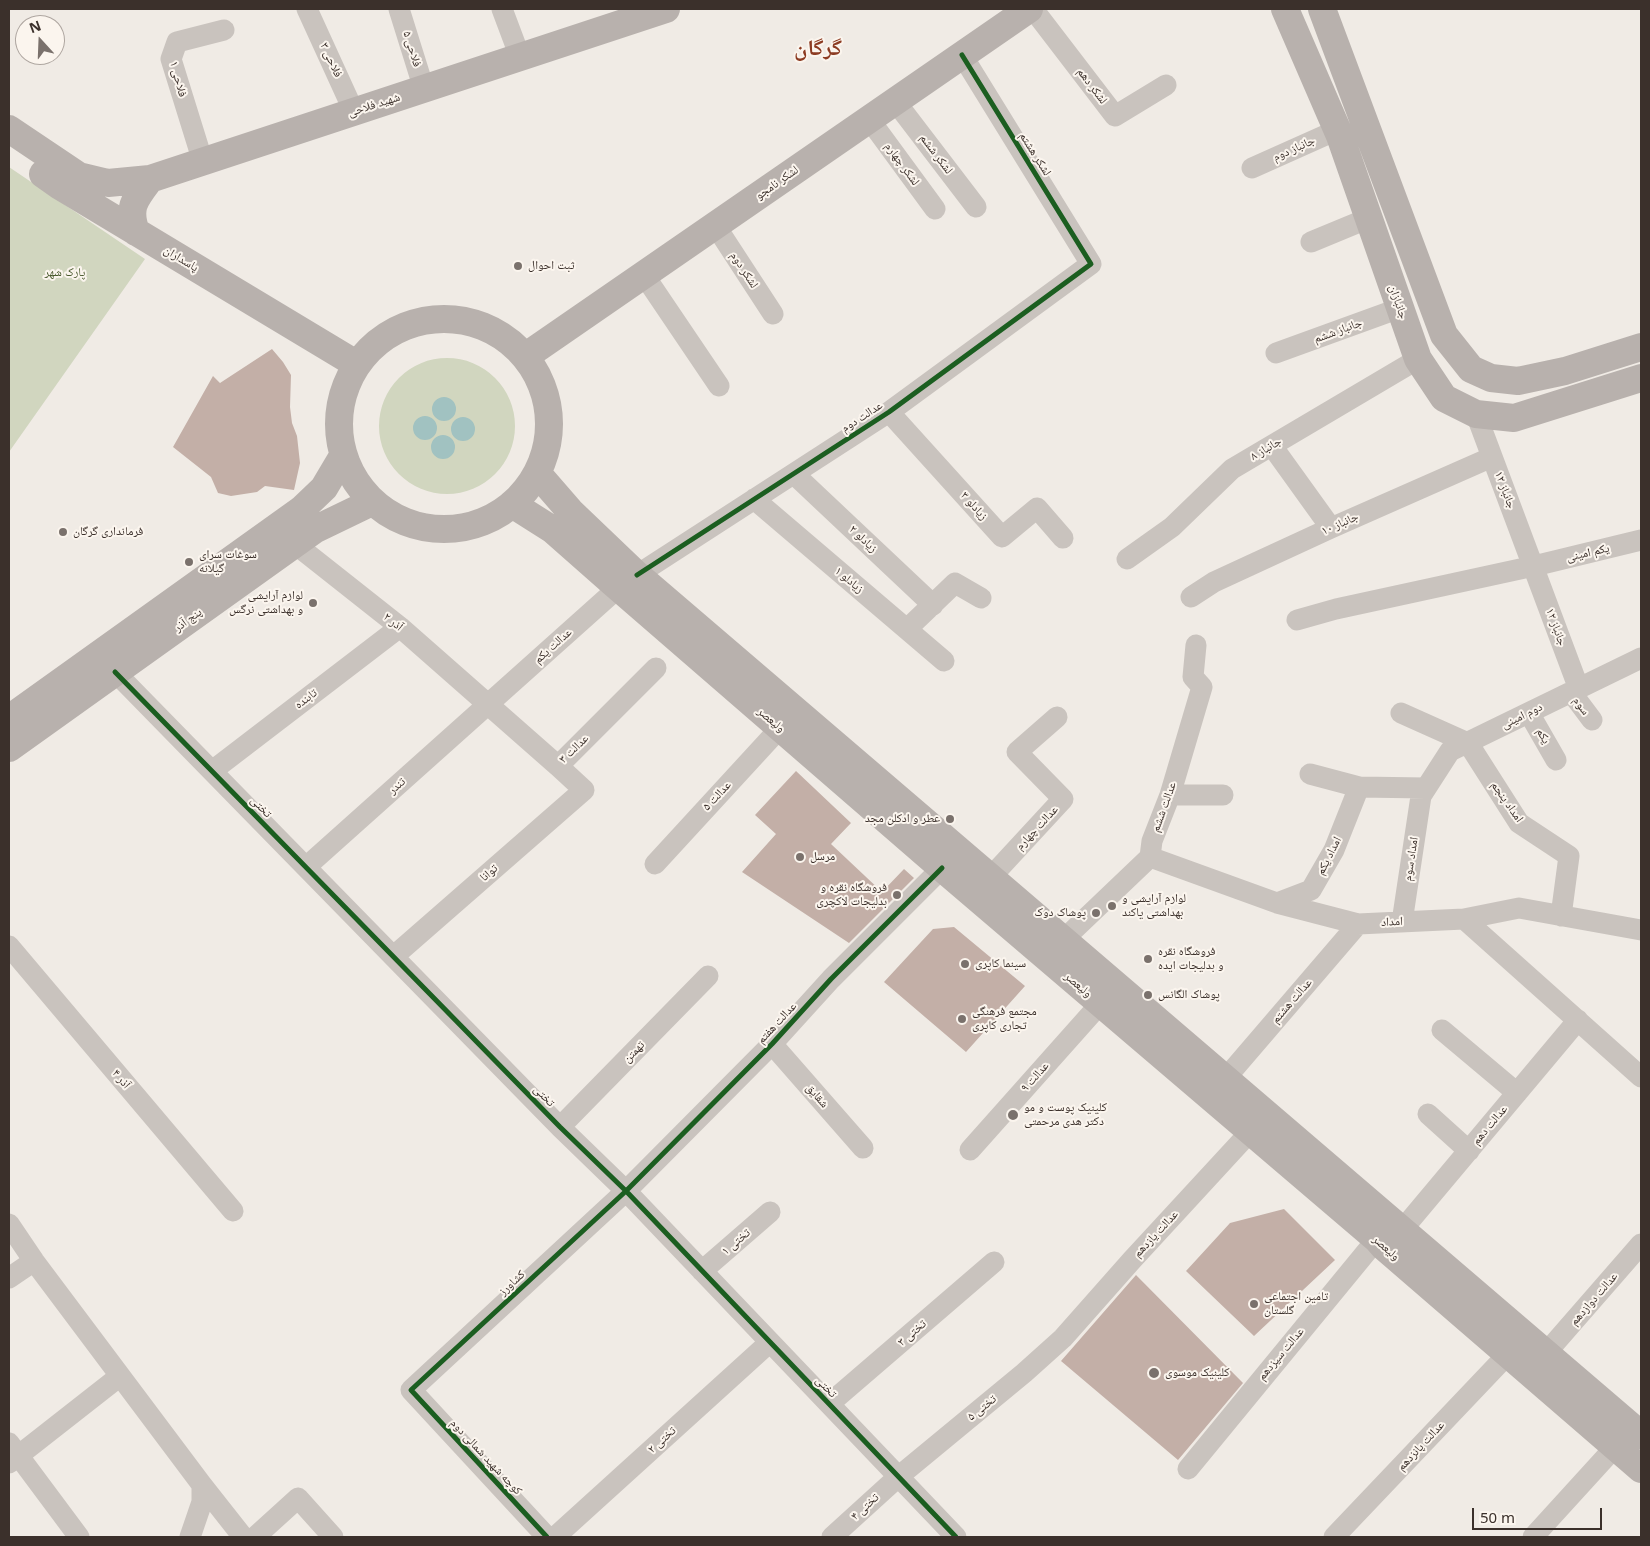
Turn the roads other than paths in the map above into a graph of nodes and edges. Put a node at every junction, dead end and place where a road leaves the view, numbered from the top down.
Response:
1 (307, 9) edge
2 (400, 9) edge
3 (502, 9) edge
4 (666, 9) edge
5 (1029, 9) edge
6 (1033, 9) edge
7 (1284, 9) edge
8 (1326, 20) edge
9 (224, 30) dead end
10 (1299, 43) junction
11 (962, 55) junction
12 (520, 57) junction
13 (1166, 85) dead end
14 (424, 89) junction
15 (896, 101) junction
16 (354, 112) junction
17 (869, 119) junction
18 (9, 129) edge
19 (1337, 130) junction
20 (9, 150) edge
21 (203, 162) junction
22 (1252, 168) dead end
23 (150, 179) junction
24 (976, 207) dead end
25 (935, 209) dead end
26 (1368, 218) junction
27 (716, 225) junction
28 (136, 232) junction
29 (1311, 242) dead end
30 (1091, 264) joint
31 (644, 275) junction
32 (1400, 308) junction
33 (773, 314) dead end
34 (1641, 347) edge
35 (533, 351) junction
36 (1276, 353) dead end
37 (1418, 359) junction
38 (351, 361) junction
39 (1641, 378) edge
40 (719, 386) dead end
41 (889, 412) junction
42 (1476, 414) junction
43 (1272, 446) junction
44 (343, 456) junction
45 (1492, 457) junction
46 (537, 473) junction
47 (794, 474) junction
48 (754, 499) junction
49 (372, 502) junction
50 (512, 504) junction
51 (1331, 528) junction
52 (1063, 538) dead end
53 (1641, 540) edge
54 (295, 544) junction
55 (1127, 559) dead end
56 (1534, 566) junction
57 (627, 581) junction
58 (1192, 597) dead end
59 (981, 598) dead end
60 (933, 605) junction
61 (1297, 620) dead end
62 (400, 627) junction
63 (907, 629) junction
64 (1196, 645) dead end
65 (1641, 658) edge
66 (944, 661) dead end
67 (656, 668) dead end
68 (115, 672) junction
69 (1575, 690) junction
70 (487, 705) junction
71 (1401, 713) dead end
72 (1529, 713) junction
73 (1057, 716) dead end
74 (9, 718) edge
75 (1592, 720) dead end
76 (780, 728) junction
77 (1468, 743) junction
78 (9, 748) edge
79 (1556, 760) dead end
80 (558, 766) junction
81 (212, 771) junction
82 (1310, 774) dead end
83 (1359, 787) junction
84 (1424, 792) junction
85 (1170, 795) junction
86 (1223, 795) dead end
87 (1150, 857) junction
88 (655, 864) dead end
89 (306, 867) junction
90 (942, 868) junction
91 (990, 878) junction
92 (1278, 902) junction
93 (1561, 916) junction
94 (1464, 919) junction
95 (1402, 922) junction
96 (1358, 924) junction
97 (1641, 930) edge
98 (1063, 940) junction
99 (9, 946) edge
100 (394, 956) junction
101 (708, 976) dead end
102 (1100, 1004) junction
103 (1578, 1020) junction
104 (1442, 1030) dead end
105 (772, 1044) junction
106 (1641, 1077) edge
107 (1225, 1079) junction
108 (1517, 1094) junction
109 (1428, 1114) dead end
110 (560, 1127) junction
111 (1250, 1132) junction
112 (863, 1148) dead end
113 (970, 1150) dead end
114 (1469, 1151) junction
115 (626, 1191) junction
116 (233, 1211) dead end
117 (770, 1212) dead end
118 (9, 1224) edge
119 (1402, 1230) junction
120 (1377, 1239) junction
121 (1641, 1244) edge
122 (34, 1260) junction
123 (994, 1262) dead end
124 (702, 1271) junction
125 (9, 1278) edge
126 (1063, 1338) joint
127 (770, 1342) junction
128 (1508, 1354) junction
129 (1546, 1354) junction
130 (120, 1376) junction
131 (411, 1390) joint
132 (829, 1404) junction
133 (1641, 1435) edge
134 (1615, 1446) junction
135 (12, 1454) edge
136 (1188, 1469) dead end
137 (1641, 1469) edge
138 (898, 1477) junction
139 (202, 1485) junction
140 (79, 1537) edge
141 (190, 1537) edge
142 (243, 1537) edge
143 (255, 1537) edge
144 (332, 1537) edge
145 (547, 1537) edge
146 (555, 1537) edge
147 (832, 1537) edge
148 (956, 1537) edge
149 (1334, 1537) edge
150 (1533, 1537) edge

1 - 16 street, ۳ فلاحی
2 - 14 street, ۵ فلاحی
3 - 12 street
4 - 12 main road, شهید فلاحی
5 - 11 main road, لشکر نامجو
6 - 13 street, لشکر دهم
7 - 10 main road, جانبازان
8 - 10 main road
8 - 34 main road
9 - 21 street, ۱ فلاحی
10 - 19 main road, جانبازان
11 - 15 main road, لشکر نامجو
11 - 30 street, لشکر هشتم
12 - 14 main road, شهید فلاحی
14 - 16 main road, شهید فلاحی
15 - 17 main road, لشکر نامجو
15 - 24 street, لشکر ششم
16 - 21 main road, شهید فلاحی
17 - 25 street, لشکر چهارم
17 - 27 main road, لشکر نامجو
18 - 23 main road, شهید فلاحی
19 - 22 street, جانباز دوم
19 - 26 main road, جانبازان
20 - 28 main road, پاسداران
21 - 23 main road, شهید فلاحی
23 - 28 main road
26 - 29 street
26 - 32 main road, جانبازان
27 - 31 main road, لشکر نامجو
27 - 33 street, لشکر دوم
28 - 38 main road, پاسداران
30 - 41 street, عدالت دوم
31 - 35 main road, لشکر نامجو
31 - 40 street
32 - 36 street, جانباز ششم
32 - 37 main road, جانبازان
35 - 38 main road
35 - 46 main road
37 - 42 main road, جانبازان
37 - 43 street, جانباز ۸
38 - 44 main road
39 - 42 main road, جانبازان
41 - 47 street, عدالت دوم
41 - 52 street, زیادلو ۳
42 - 45 street, ۱۲ جانباز
43 - 51 street
43 - 55 street, جانباز ۸
44 - 49 main road
44 - 74 main road, پنج آذر
45 - 51 street, ۱۰ جانباز
45 - 56 street, ۱۲ جانباز
46 - 50 main road
46 - 57 main road, ولیعصر
47 - 48 street, عدالت دوم
47 - 60 street, زیادلو ۲
48 - 57 street, عدالت دوم
48 - 63 street, زیادلو ۱
49 - 50 main road
49 - 54 main road, پنج آذر
50 - 57 main road, ولیعصر
51 - 58 street, ۱۰ جانباز
53 - 56 street, یکم امینی
54 - 62 street, ۲ آذر
54 - 68 main road, پنج آذر
56 - 61 street, یکم امینی
56 - 69 street, جانباز ۱۲
57 - 70 street, عدالت یکم
57 - 76 main road, ولیعصر
57 - 91 main road, ولیعصر
59 - 60 street
60 - 63 street
62 - 70 street, ۲ آذر
62 - 81 street, تابنده
63 - 66 street, زیادلو ۱
64 - 85 street, عدالت ششم
65 - 69 street, دوم امینی
67 - 80 street, عدالت ۳
68 - 78 main road, پنج آذر
68 - 81 street, تختی
69 - 72 street, دوم امینی
69 - 75 street, سوم
70 - 80 street, عدالت ۳
70 - 89 street, تندر
71 - 77 street
72 - 77 street, دوم امینی
72 - 79 street, یکم
73 - 91 street, عدالت چهارم
76 - 88 street, عدالت ۵
76 - 90 main road, ولیعصر
77 - 84 street, دوم امینی
77 - 93 street, امداد پنجم
80 - 100 street, توانا
81 - 89 street, تختی
82 - 83 street
83 - 84 street
83 - 92 street, امداد یکم
84 - 95 street, امداد سوم
85 - 86 street
85 - 87 street, عدالت ششم
87 - 92 street, امداد
87 - 98 street
89 - 100 street, تختی
90 - 102 main road, ولیعصر
90 - 105 street, عدالت هفتم
91 - 98 main road, ولیعصر
92 - 96 street, امداد
93 - 94 street, امداد
93 - 97 street, امداد
94 - 95 street, امداد
94 - 103 street
95 - 96 street, امداد
96 - 107 street, عدالت هشتم
98 - 107 main road, ولیعصر
99 - 116 street, آذر ۴
100 - 110 street, تختی
101 - 110 street, تهمتن
102 - 111 main road, ولیعصر
102 - 113 street, عدالت ۹
103 - 106 street
103 - 108 street, عدالت دهم
104 - 108 street
105 - 112 street, شقایق
105 - 115 street, عدالت هفتم
107 - 119 main road, ولیعصر
108 - 114 street, عدالت دهم
109 - 114 street
110 - 115 street, تختی
111 - 120 main road, ولیعصر
111 - 126 street, عدالت یازدهم
114 - 119 street, عدالت دهم
115 - 124 street, تختی
115 - 131 street, کشاورز
117 - 124 street, ۱ تختی
118 - 122 street
119 - 129 main road, ولیعصر
120 - 128 main road, ولیعصر
120 - 136 street, عدالت سیزدهم
121 - 129 street, عدالت دوازدهم
122 - 125 street
122 - 130 street
123 - 132 street, تختی ۳
124 - 127 street, تختی
126 - 138 street, ۵ تختی
127 - 132 street, تختی
127 - 146 street, تختی ۲
128 - 134 main road, ولیعصر
128 - 149 street, عدالت پانزدهم
129 - 133 main road, ولیعصر
130 - 135 street
130 - 139 street
131 - 145 street, کوچه شهید شمالی دوم
132 - 138 street, تختی
134 - 137 main road, ولیعصر
134 - 150 street
135 - 140 street
138 - 147 street, تختی ۴
138 - 148 street, تختی
139 - 141 street
139 - 142 street
143 - 144 street

